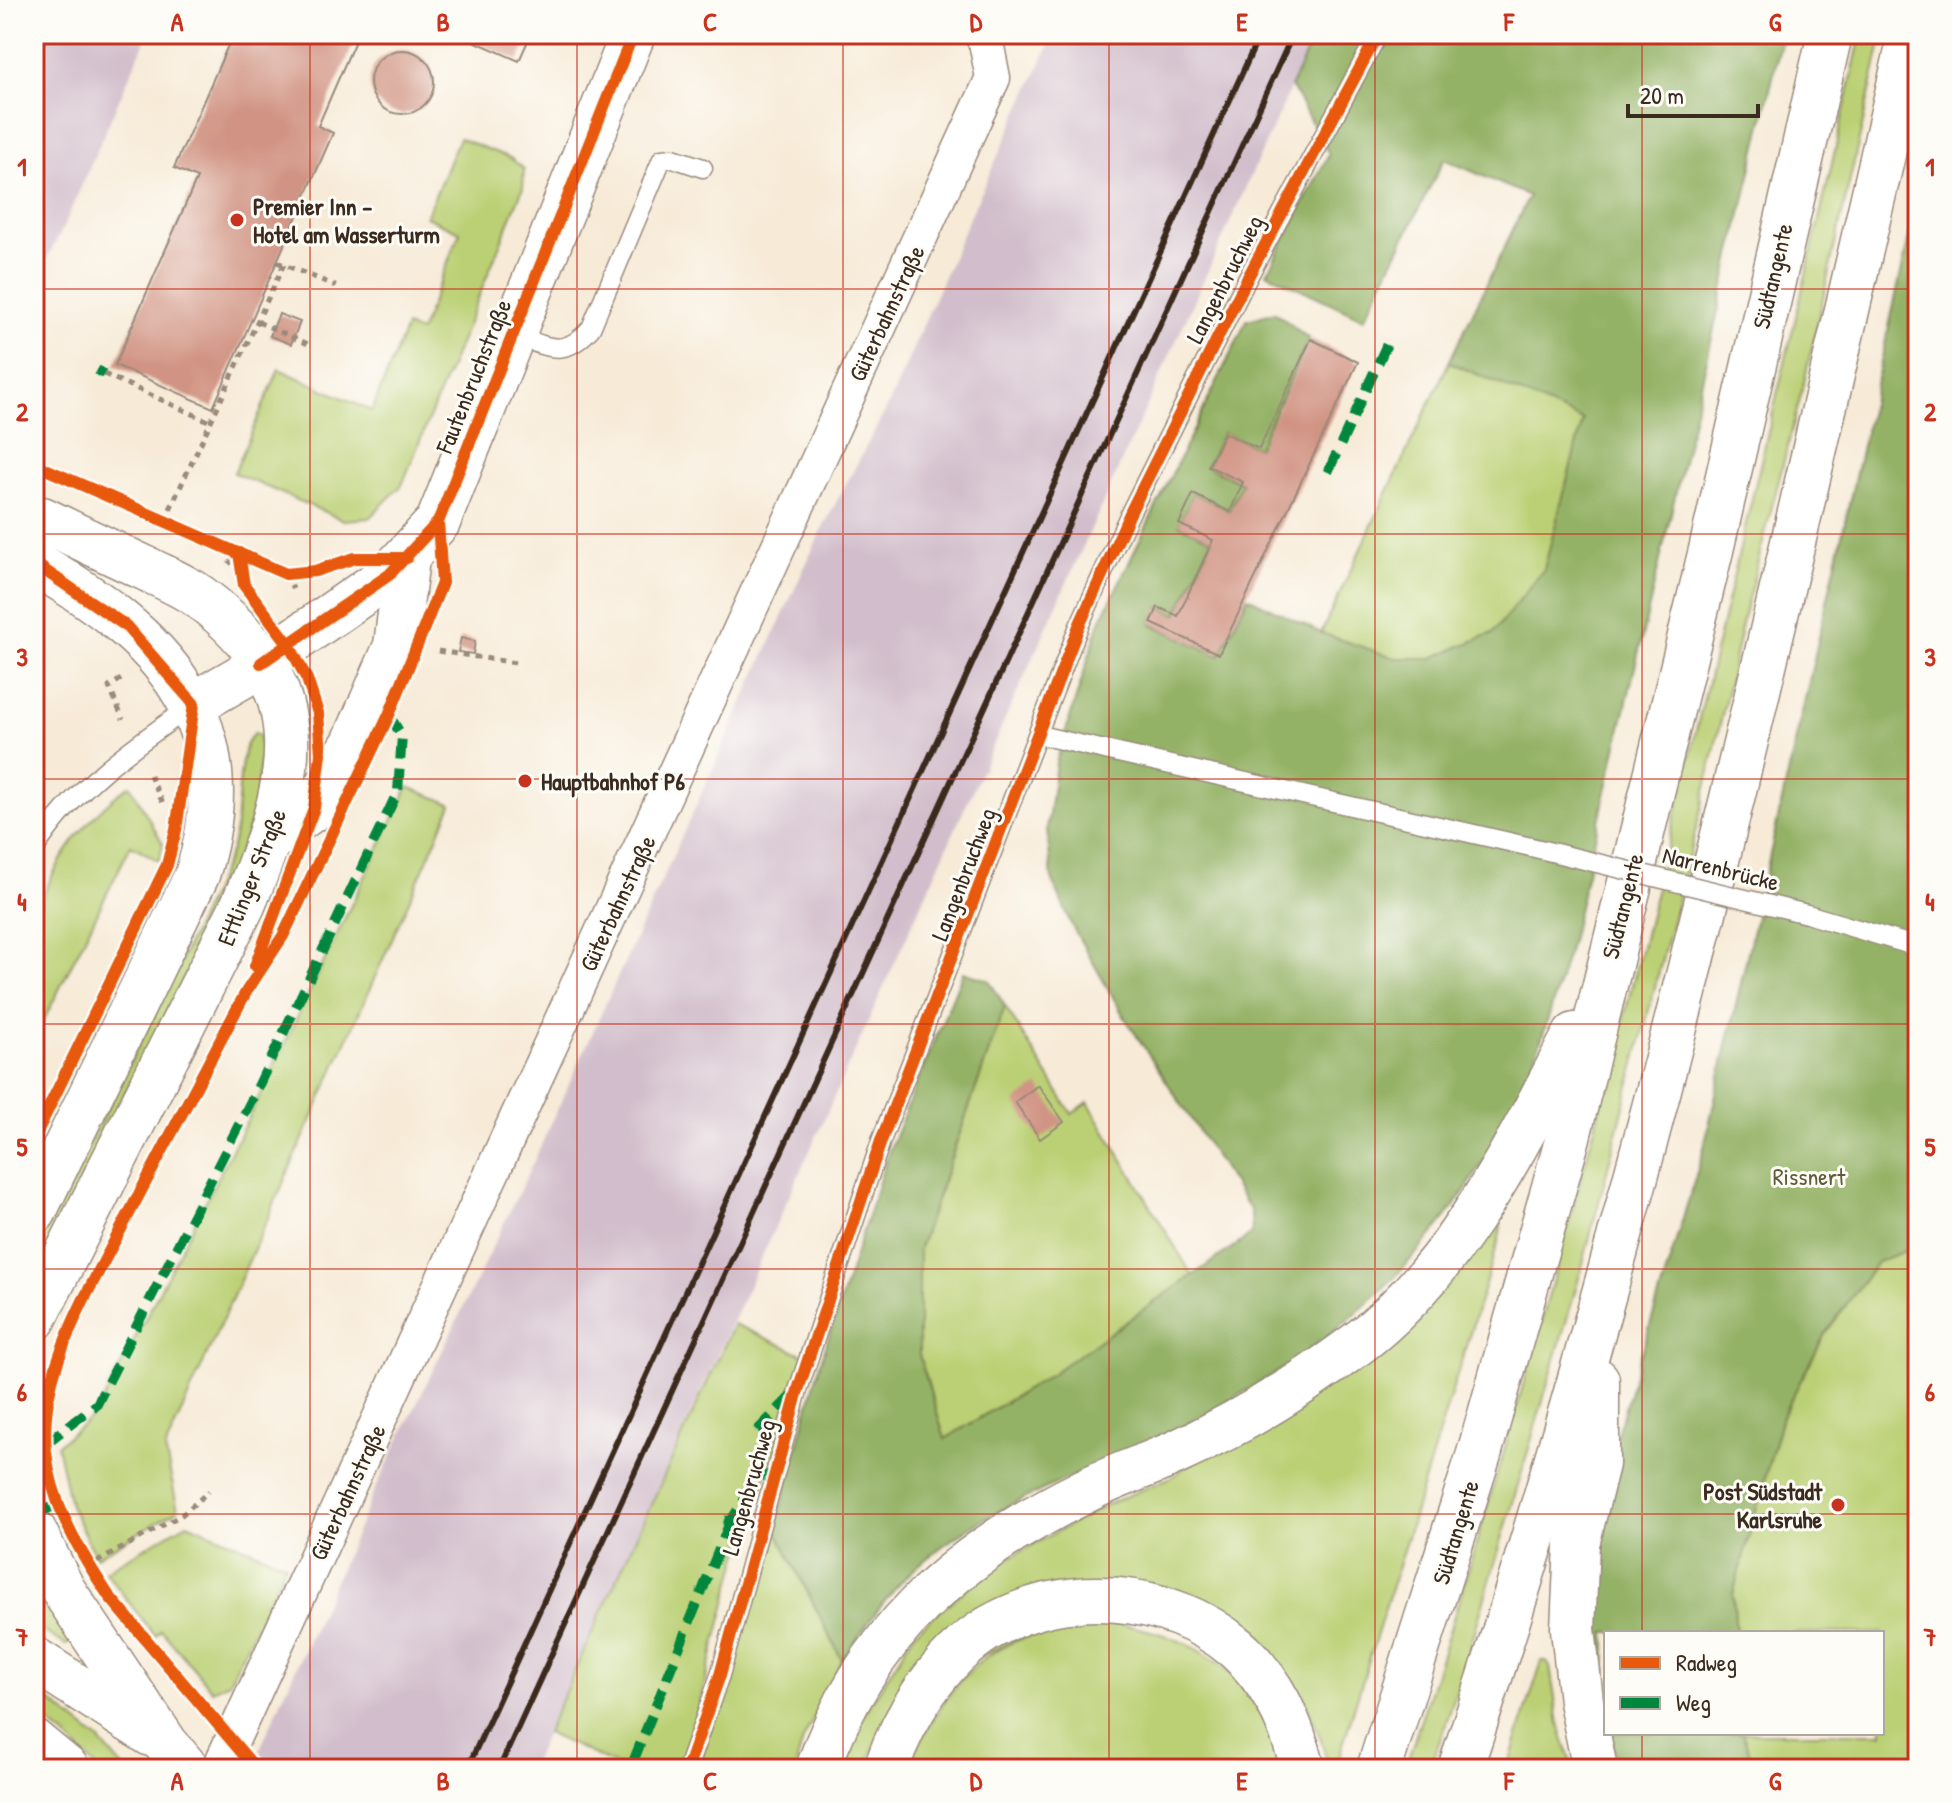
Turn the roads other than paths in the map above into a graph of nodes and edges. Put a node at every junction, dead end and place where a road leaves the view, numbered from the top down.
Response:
1 (633, 34) edge
2 (981, 34) edge
3 (1378, 34) edge
4 (1830, 34) edge
5 (1911, 34) edge
6 (703, 168) dead end
7 (513, 335) junction
8 (42, 519) dead end
9 (407, 558) junction
10 (34, 563) edge
11 (261, 663) junction
12 (194, 704) junction
13 (1039, 735) junction
14 (271, 839) junction
15 (34, 850) edge
16 (1918, 947) edge
17 (1602, 984) junction
18 (34, 1212) edge
19 (34, 1319) edge
20 (1599, 1321) junction
21 (34, 1531) edge
22 (34, 1659) edge
23 (34, 1742) edge
24 (189, 1762) edge
25 (67, 1769) edge
26 (687, 1769) edge
27 (818, 1769) edge
28 (886, 1769) edge
29 (1303, 1769) edge
30 (1379, 1769) edge
31 (1460, 1769) edge
32 (1595, 1769) edge

1 - 7 main road, Fautenbruchstraße
2 - 24 street, Güterbahnstraße
3 - 13 lane, Langenbruchweg
4 - 17 main road, Südtangente
5 - 20 main road
6 - 7 lane
7 - 9 main road, Fautenbruchstraße
8 - 11 main road, Ettlinger Straße
9 - 11 main road, Fautenbruchstraße
9 - 14 main road
10 - 12 main road
11 - 12 main road, Fautenbruchstraße
11 - 14 main road, Ettlinger Straße
12 - 15 lane
12 - 18 main road
13 - 16 lane, Narrenbrücke, bridge
13 - 26 lane, Langenbruchweg
14 - 19 main road, Ettlinger Straße
17 - 27 main road
17 - 30 main road, Südtangente
20 - 31 main road
20 - 32 main road
21 - 24 main road
22 - 24 main road
23 - 25 main road
28 - 29 main road

